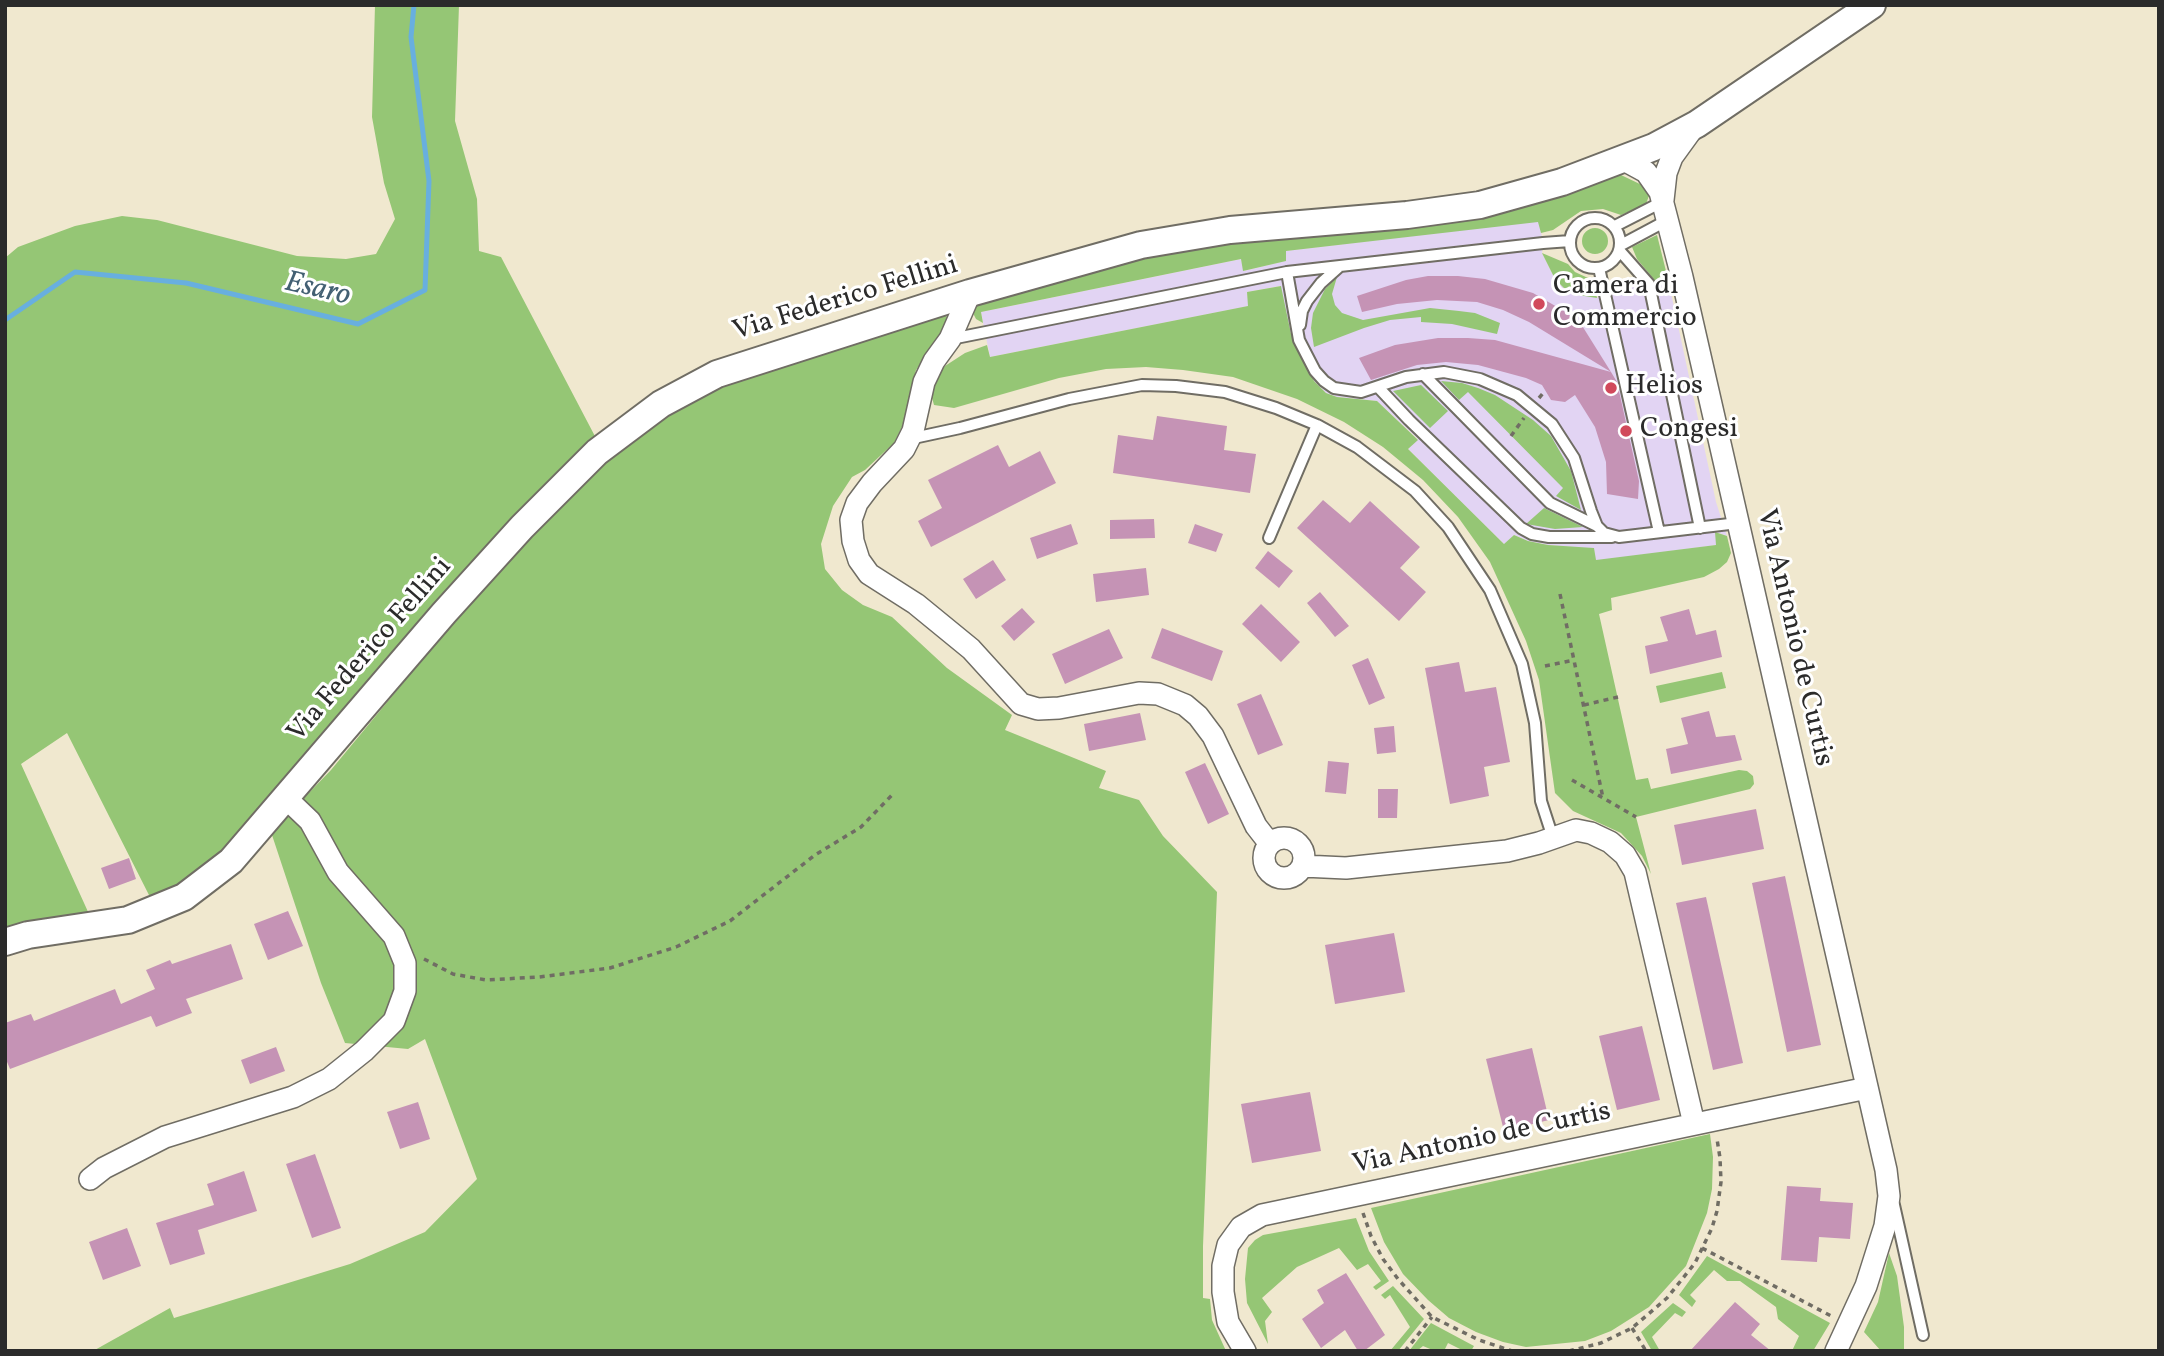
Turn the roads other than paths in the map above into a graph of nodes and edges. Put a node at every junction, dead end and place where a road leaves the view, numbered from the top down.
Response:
1 (1872, 5) edge
2 (1697, 124) junction
3 (1624, 160) junction
4 (1664, 212) junction
5 (1615, 226) junction
6 (1570, 242) junction
7 (1620, 248) junction
8 (1340, 266) junction
9 (1599, 268) junction
10 (1287, 272) junction
11 (970, 293) junction
12 (1298, 334) junction
13 (950, 340) junction
14 (1423, 374) junction
15 (1378, 387) junction
16 (1317, 425) junction
17 (909, 439) junction
18 (1738, 523) junction
19 (1597, 526) junction
20 (1700, 527) junction
21 (1659, 532) junction
22 (1619, 537) junction
23 (1269, 538) dead end
24 (287, 799) junction
25 (1553, 838) junction
26 (1270, 844) junction
27 (1303, 866) junction
28 (5, 942) edge
29 (1867, 1088) junction
30 (1693, 1124) junction
31 (1886, 1170) junction
32 (90, 1179) dead end
33 (1923, 1335) dead end
34 (1245, 1351) edge
35 (1836, 1351) edge

1 - 2 street, Via Federico Fellini
2 - 3 street, Via Federico Fellini
2 - 4 street
3 - 4 street
3 - 11 street, Via Federico Fellini
4 - 5 lane
4 - 7 lane
4 - 18 street, Via Antonio de Curtis
5 - 6 lane
5 - 7 lane
6 - 8 lane
6 - 9 lane
7 - 9 lane
7 - 20 lane
8 - 10 lane
8 - 12 lane
9 - 21 lane
10 - 12 lane
10 - 13 lane
11 - 13 street
11 - 24 street, Via Federico Fellini
12 - 15 lane
13 - 17 street
14 - 15 lane
14 - 19 lane
14 - 19 lane
15 - 22 lane
16 - 17 lane
16 - 23 lane
16 - 25 lane
17 - 26 street
18 - 20 lane
18 - 29 street, Via Antonio de Curtis
19 - 22 lane
20 - 21 lane
21 - 22 lane
24 - 28 street, Via Federico Fellini
24 - 32 street
25 - 27 street
25 - 30 street
26 - 27 street
26 - 27 street
29 - 30 street, Via Antonio de Curtis
29 - 31 street, Via Antonio de Curtis
30 - 34 street, Via Antonio de Curtis
31 - 33 lane
31 - 35 street, Via Antonio de Curtis

